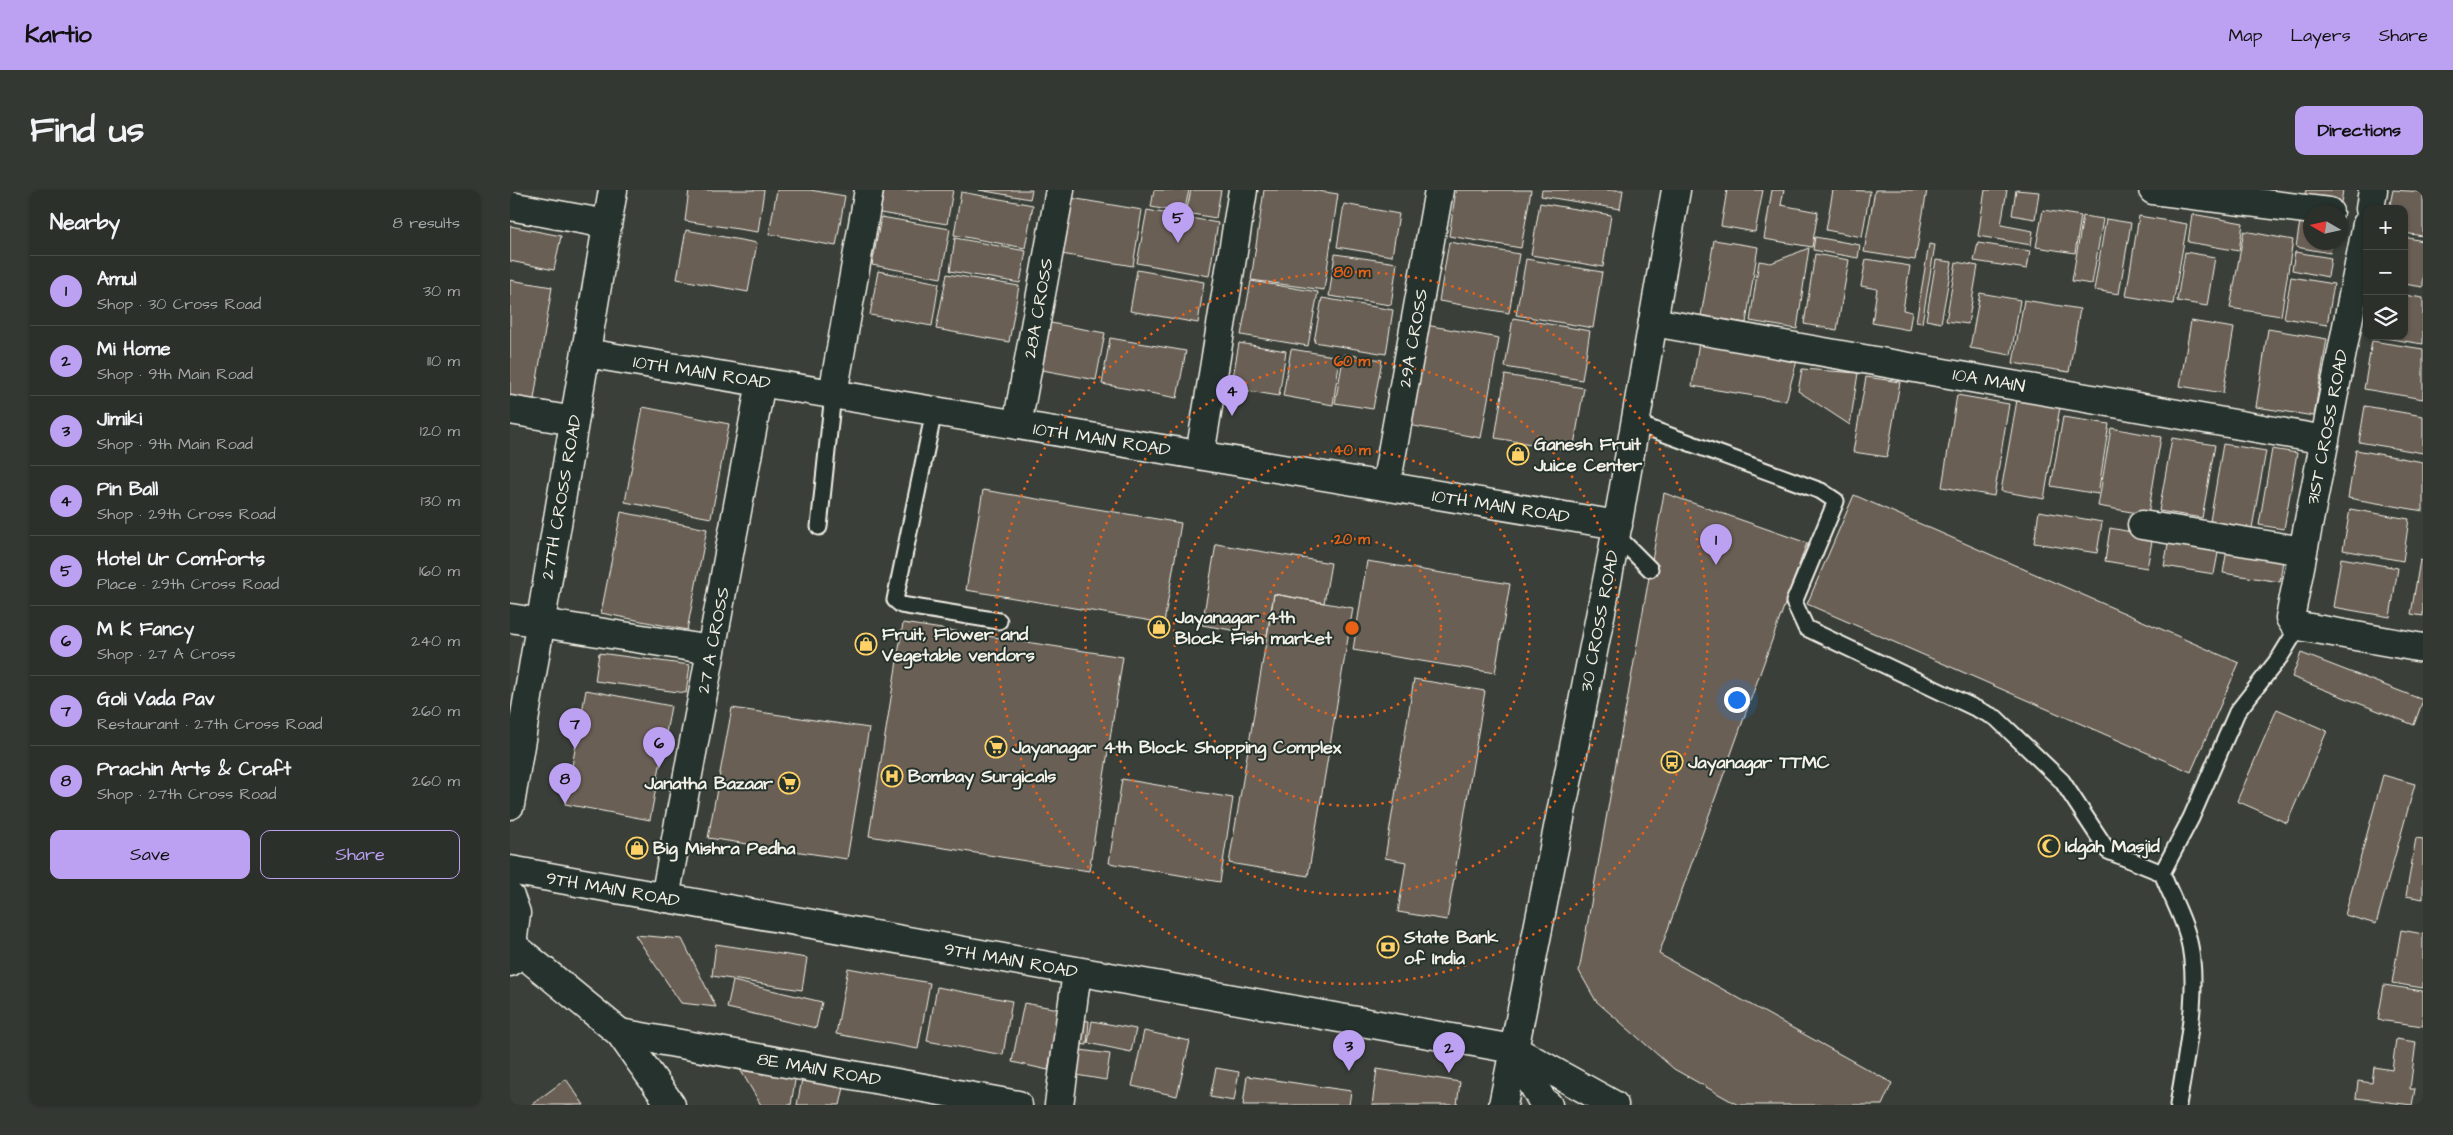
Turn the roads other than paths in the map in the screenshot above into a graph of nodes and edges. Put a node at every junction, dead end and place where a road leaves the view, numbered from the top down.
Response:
1 (613, 190) edge
2 (869, 190) edge
3 (1060, 190) edge
4 (1243, 190) edge
5 (1439, 190) edge
6 (1676, 190) edge
7 (2153, 190) edge
8 (2373, 190) edge
9 (2371, 205) edge
10 (510, 206) edge
11 (2303, 209) edge
12 (2348, 215) edge
13 (2363, 217) edge
14 (607, 224) junction
15 (2363, 245) edge
16 (1653, 322) junction
17 (586, 353) junction
18 (761, 382) junction
19 (833, 394) junction
20 (510, 410) edge
21 (934, 411) junction
22 (574, 421) junction
23 (1635, 423) junction
24 (1017, 425) junction
25 (2325, 440) junction
26 (1200, 456) junction
27 (1386, 486) junction
28 (2142, 526) dead end
29 (819, 527) dead end
30 (1617, 530) junction
31 (2303, 551) junction
32 (1650, 569) dead end
33 (510, 618) edge
34 (999, 621) dead end
35 (540, 622) junction
36 (2299, 626) junction
37 (2423, 648) edge
38 (711, 650) junction
39 (510, 805) edge
40 (510, 870) edge
41 (2162, 873) junction
42 (510, 897) edge
43 (665, 898) junction
44 (511, 950) edge
45 (1077, 972) junction
46 (620, 1033) junction
47 (1513, 1049) junction
48 (671, 1105) edge
49 (1018, 1105) edge
50 (1058, 1105) edge
51 (1503, 1105) edge
52 (1548, 1105) edge
53 (1614, 1105) edge
54 (2178, 1105) edge

1 - 14 street, 27TH CROSS ROAD
2 - 19 street
3 - 24 street, 28A CROSS
4 - 26 street
5 - 27 street, 29A CROSS
6 - 16 street, 30 CROSS ROAD
7 - 11 street
8 - 9 street
10 - 14 street
12 - 13 street
14 - 17 street, 27TH CROSS ROAD
15 - 25 street, 31ST CROSS ROAD
16 - 23 street, 30 CROSS ROAD
16 - 25 street, 10A MAIN
17 - 18 street, 10TH MAIN ROAD
17 - 22 street, 27TH CROSS ROAD
18 - 19 street, 10TH MAIN ROAD
18 - 38 street, 27 A CROSS
19 - 21 street, 10TH MAIN ROAD
19 - 29 lane
20 - 22 street
21 - 24 street, 10TH MAIN ROAD
21 - 34 lane
22 - 35 street, 27TH CROSS ROAD
23 - 30 street, 30 CROSS ROAD
23 - 41 lane
24 - 26 street, 10TH MAIN ROAD
25 - 31 street, 31ST CROSS ROAD
26 - 27 street, 10TH MAIN ROAD
27 - 30 street, 10TH MAIN ROAD
28 - 31 street
30 - 32 lane
30 - 47 street, 30 CROSS ROAD
31 - 36 street, 31ST CROSS ROAD
33 - 35 street
35 - 38 street
35 - 39 street, 27TH CROSS ROAD
36 - 37 street
36 - 41 lane
38 - 43 street, 27 A CROSS
40 - 43 street, 9TH MAIN ROAD
41 - 54 lane
42 - 44 street
43 - 45 street, 9TH MAIN ROAD
44 - 46 street
45 - 47 street, 9TH MAIN ROAD
45 - 50 street
46 - 48 street
46 - 49 street, 8E MAIN ROAD
47 - 51 street, 30 CROSS ROAD
47 - 52 street
47 - 53 street, 9TH MAIN ROAD

